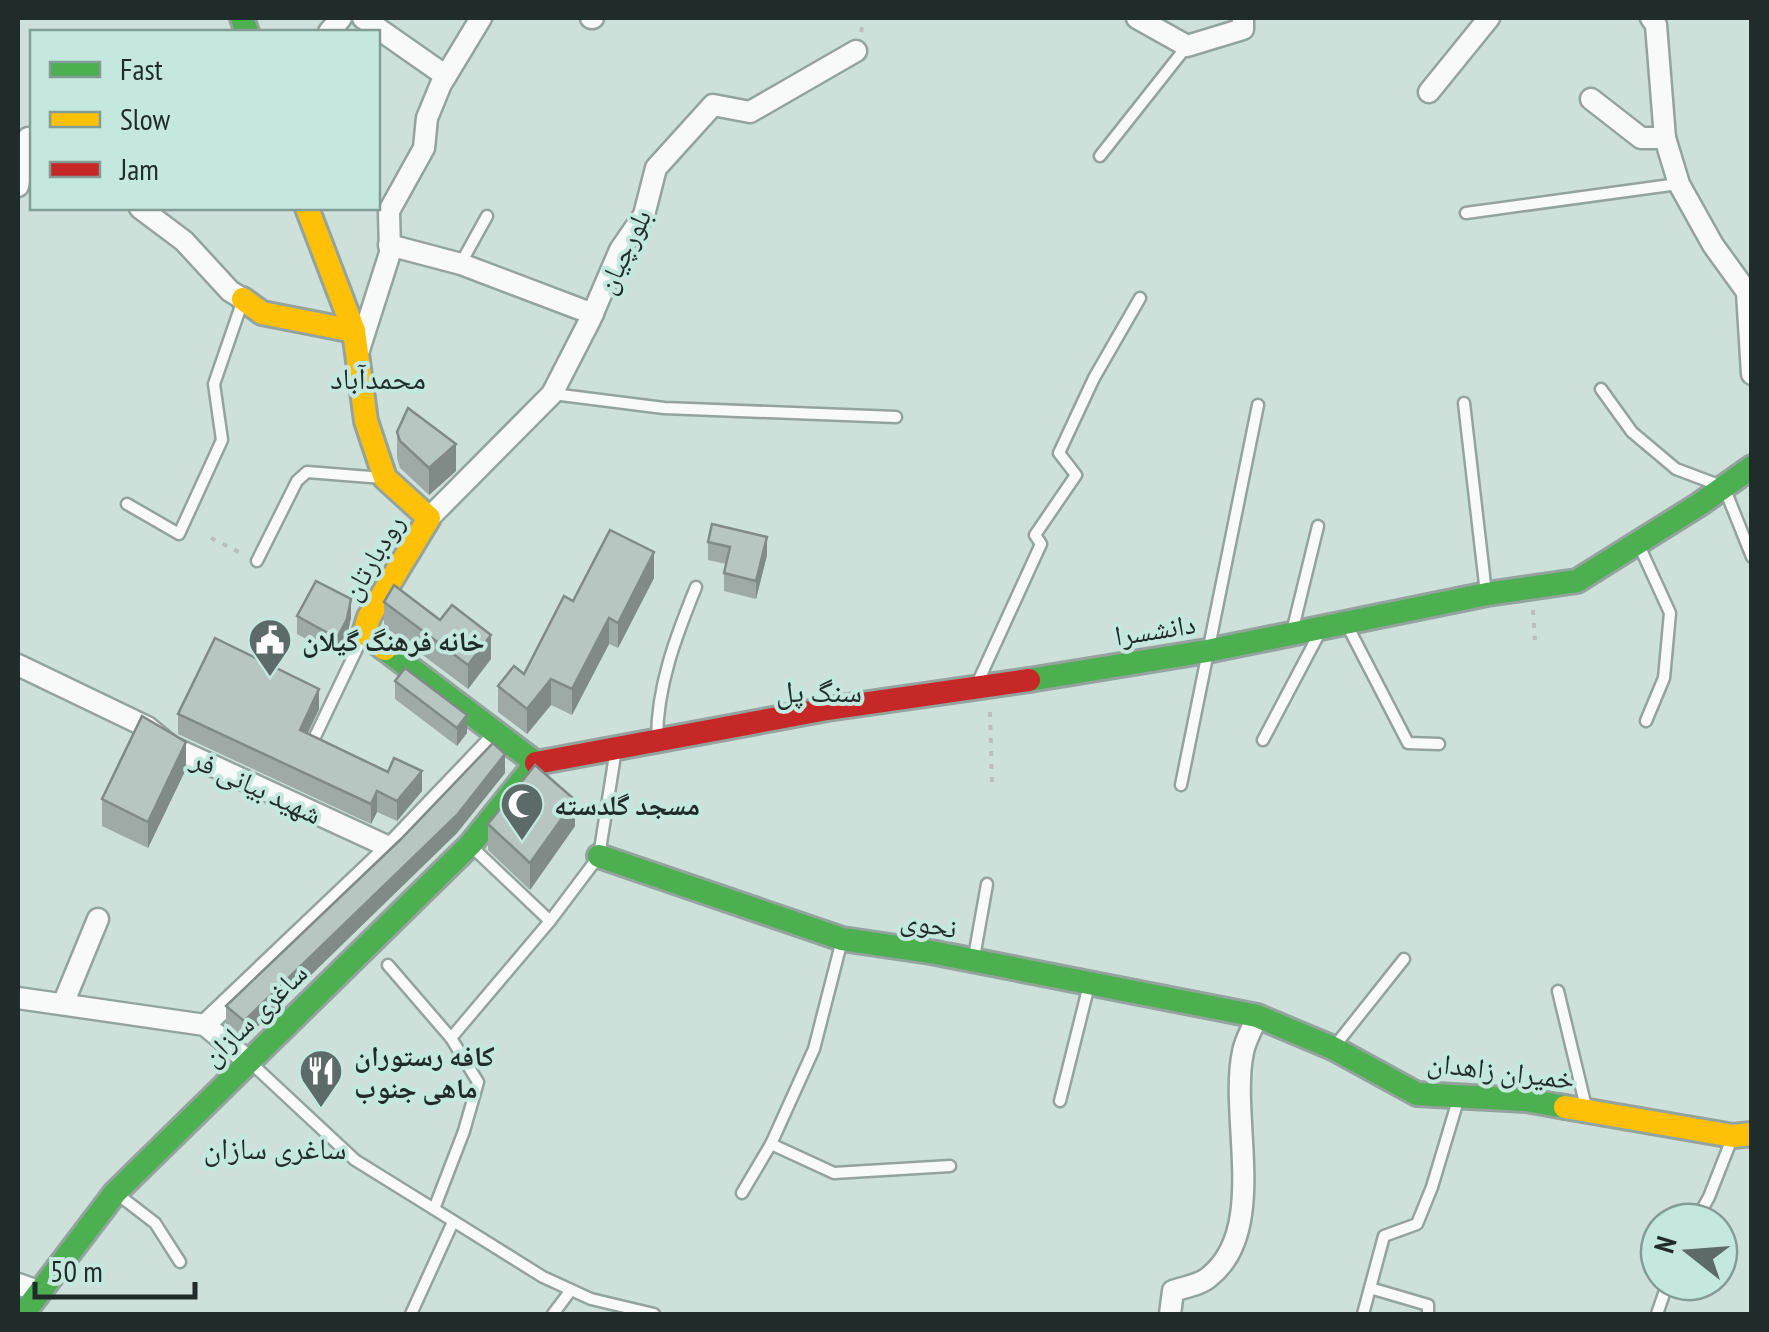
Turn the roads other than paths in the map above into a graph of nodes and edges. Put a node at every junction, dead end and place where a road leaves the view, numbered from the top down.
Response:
1 (363, 18) edge
2 (481, 18) edge
3 (1137, 18) edge
4 (1243, 18) edge
5 (1490, 18) edge
6 (1657, 20) edge
7 (1187, 46) junction
8 (856, 51) dead end
9 (446, 76) junction
10 (1430, 92) dead end
11 (1591, 99) dead end
12 (26, 137) edge
13 (1666, 138) junction
14 (1100, 156) dead end
15 (1679, 184) junction
16 (18, 186) edge
17 (143, 210) edge
18 (308, 210) edge
19 (1466, 214) dead end
20 (488, 216) dead end
21 (389, 245) junction
22 (461, 264) junction
23 (1140, 298) dead end
24 (243, 300) junction
25 (593, 314) junction
26 (357, 341) junction
27 (1752, 374) edge
28 (1601, 390) dead end
29 (552, 394) junction
30 (1464, 404) dead end
31 (1258, 405) dead end
32 (896, 417) dead end
33 (1752, 468) edge
34 (386, 478) junction
35 (1724, 487) junction
36 (126, 504) dead end
37 (429, 518) junction
38 (1318, 526) dead end
39 (1638, 543) junction
40 (1752, 556) edge
41 (258, 561) road end
42 (696, 587) dead end
43 (1486, 594) junction
44 (363, 620) junction
45 (1334, 625) junction
46 (1292, 634) junction
47 (1207, 652) junction
48 (18, 665) edge
49 (982, 688) junction
50 (1646, 721) dead end
51 (499, 736) junction
52 (657, 740) junction
53 (1264, 740) dead end
54 (312, 742) edge
55 (1439, 744) dead end
56 (616, 748) junction
57 (536, 763) junction
58 (1181, 785) dead end
59 (470, 845) junction
60 (392, 848) junction
61 (599, 856) junction
62 (986, 884) dead end
63 (98, 919) dead end
64 (550, 921) junction
65 (842, 939) junction
66 (1404, 959) dead end
67 (973, 960) junction
68 (388, 965) dead end
69 (1089, 984) junction
70 (1558, 992) dead end
71 (18, 998) edge
72 (63, 1004) junction
73 (1258, 1016) junction
74 (205, 1024) junction
75 (451, 1038) junction
76 (1333, 1048) junction
77 (248, 1061) junction
78 (1460, 1096) junction
79 (1060, 1101) dead end
80 (1587, 1111) junction
81 (1742, 1136) edge
82 (772, 1144) junction
83 (950, 1166) dead end
84 (115, 1193) junction
85 (742, 1193) dead end
86 (1706, 1202) edge
87 (434, 1209) junction
88 (453, 1222) junction
89 (180, 1262) dead end
90 (29, 1288) edge
91 (1370, 1288) junction
92 (571, 1290) junction
93 (22, 1314) edge
94 (411, 1314) edge
95 (552, 1314) edge
96 (654, 1314) edge
97 (1170, 1314) edge
98 (1363, 1314) edge
99 (1428, 1314) edge

1 - 9 street
2 - 9 street
3 - 7 street
4 - 7 street
5 - 10 street
6 - 13 street
7 - 14 lane
8 - 25 street, بلورچیان
9 - 21 street
11 - 13 street
12 - 16 street
13 - 15 street
15 - 19 lane
15 - 27 street
17 - 24 street
18 - 26 street, رودبارتان
20 - 22 lane
21 - 22 street
21 - 26 street
22 - 25 street
23 - 49 lane
24 - 26 street
24 - 36 lane
25 - 29 street, بلورچیان
26 - 34 street, رودبارتان
28 - 35 lane
29 - 32 lane
29 - 37 street, بلورچیان
30 - 43 lane
31 - 47 lane
33 - 35 street, دانشسرا
34 - 37 street, رودبارتان
34 - 41 lane
35 - 39 street, دانشسرا
35 - 40 lane
37 - 44 street, رودبارتان
38 - 46 lane
39 - 43 street, دانشسرا
39 - 50 lane
42 - 52 lane
43 - 45 street, دانشسرا
44 - 51 street, رودبارتان
44 - 54 lane
45 - 46 street, دانشسرا
45 - 53 lane
45 - 55 lane
46 - 47 street, دانشسرا
47 - 49 street, دانشسرا
47 - 58 lane
48 - 60 street, شهید بیانی فر
49 - 52 street, دانشسرا
51 - 57 street, رودبارتان
51 - 60 street
52 - 56 street, دانشسرا
56 - 57 street, دانشسرا
56 - 61 lane
57 - 59 street, ساغری سازان
59 - 64 lane
59 - 77 street, ساغری سازان
60 - 74 street
61 - 64 lane
61 - 65 street, نحوی
62 - 67 lane
63 - 72 street
64 - 75 lane
65 - 67 street, نحوی
65 - 82 lane
66 - 76 lane
67 - 69 street, نحوی
68 - 75 lane
69 - 73 street, نحوی
69 - 79 lane
70 - 80 lane
71 - 72 street
72 - 74 street
73 - 76 street, خمیران زاهدان
73 - 97 street
74 - 77 street
75 - 87 lane
76 - 78 street, خمیران زاهدان
77 - 84 street, ساغری سازان
77 - 87 lane
78 - 80 street, خمیران زاهدان
78 - 91 lane
80 - 81 street, خمیران زاهدان
81 - 86 lane
82 - 83 lane
82 - 85 lane
84 - 89 lane
84 - 90 street, ساغری سازان
87 - 88 lane
88 - 92 lane
88 - 94 lane
90 - 93 street, ساغری سازان
91 - 98 lane
91 - 99 lane
92 - 95 lane
92 - 96 lane

